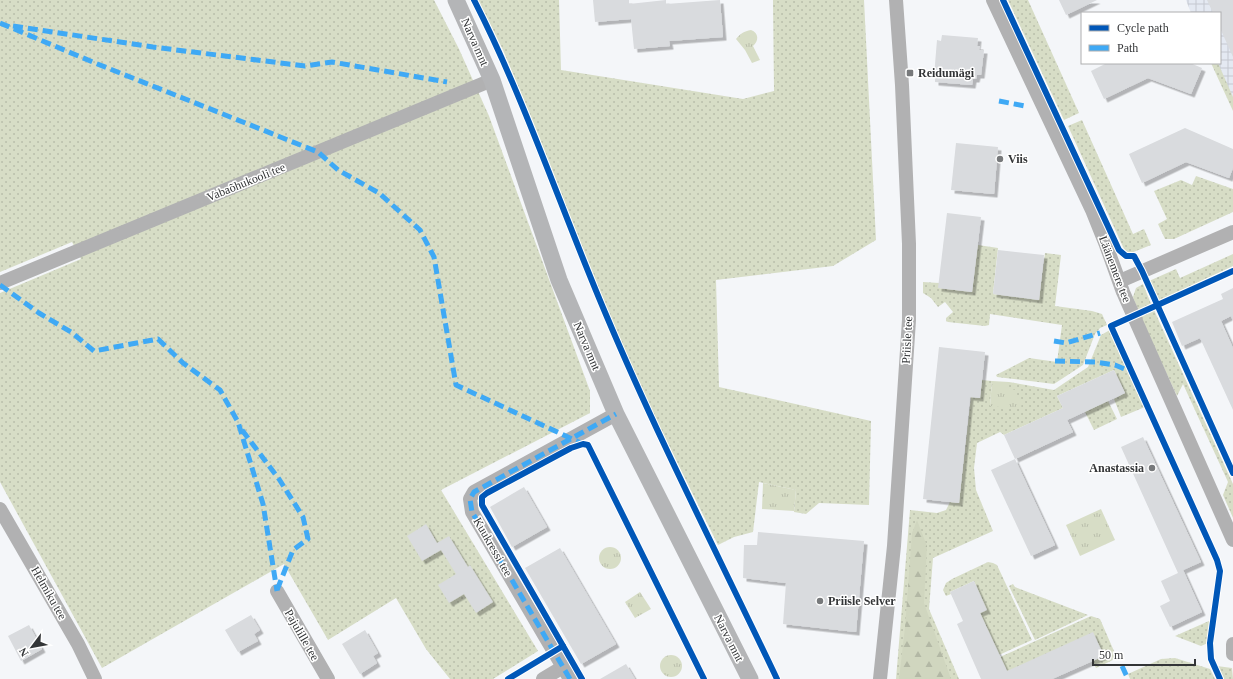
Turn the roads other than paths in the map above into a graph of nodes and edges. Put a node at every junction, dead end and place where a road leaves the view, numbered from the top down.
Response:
1 (456, 0) edge
2 (896, 0) edge
3 (993, 0) edge
4 (492, 80) junction
5 (1233, 232) edge
6 (1120, 281) junction
7 (0, 283) edge
8 (616, 414) junction
9 (0, 509) edge
10 (1233, 540) edge
11 (277, 591) dead end
12 (1233, 644) edge
13 (1233, 654) edge
14 (566, 673) edge
15 (95, 679) edge
16 (328, 679) edge
17 (543, 679) edge
18 (750, 679) edge
19 (880, 679) edge

1 - 4 main road, Narva mnt
2 - 19 street, Priisle tee
3 - 6 street, Läänemere tee
4 - 7 street, Vabaõhukooli tee
4 - 8 main road, Narva mnt
5 - 6 street
6 - 10 street, Läänemere tee
8 - 14 street, Kuukressi tee
8 - 18 main road, Narva mnt
9 - 15 street, Helmiku tee
11 - 16 street, Pajulille tee
12 - 13 street
14 - 17 street

